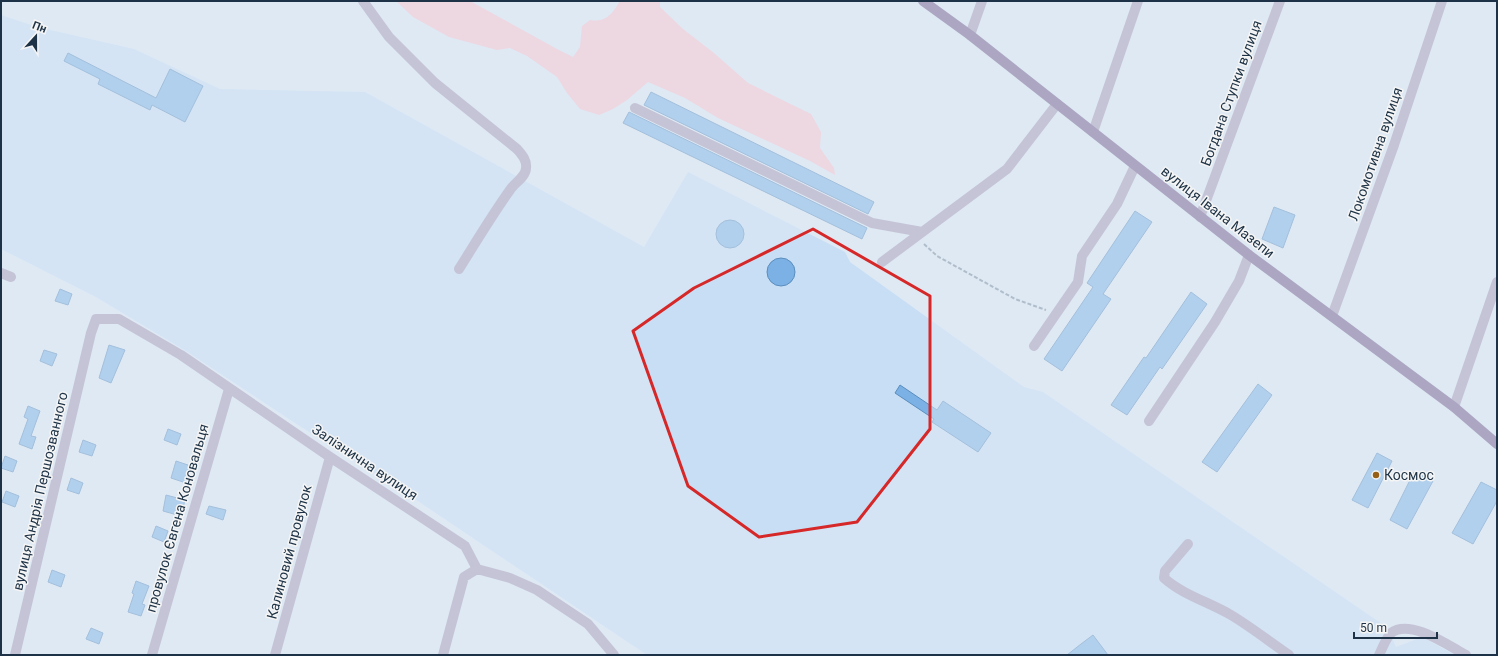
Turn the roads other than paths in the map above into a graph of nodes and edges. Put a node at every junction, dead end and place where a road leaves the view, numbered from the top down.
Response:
1 (363, 1) edge
2 (923, 1) edge
3 (982, 1) edge
4 (1138, 1) edge
5 (1280, 1) edge
6 (1442, 1) edge
7 (970, 35) junction
8 (1057, 104) junction
9 (635, 108) dead end
10 (1093, 132) junction
11 (1135, 166) junction
12 (1200, 217) junction
13 (919, 235) junction
14 (1249, 255) junction
15 (882, 262) dead end
16 (459, 268) dead end
17 (1, 272) edge
18 (11, 277) dead end
19 (1497, 282) edge
20 (1332, 316) junction
21 (91, 333) joint
22 (1034, 346) dead end
23 (229, 389) junction
24 (1454, 407) junction
25 (1149, 421) dead end
26 (1497, 444) edge
27 (330, 457) junction
28 (1188, 544) dead end
29 (477, 569) junction
30 (15, 655) edge
31 (152, 655) edge
32 (276, 655) edge
33 (443, 655) edge
34 (614, 655) edge
35 (1289, 655) edge
36 (1379, 655) edge
37 (1466, 655) edge

1 - 16 street
2 - 7 main road, вулиця Івана Мазепи
3 - 7 street
4 - 10 street
5 - 12 street, Богдана Ступки вулиця
6 - 20 street, Локомотивна вулиця
7 - 8 main road, вулиця Івана Мазепи
8 - 10 main road, вулиця Івана Мазепи
8 - 13 street
9 - 13 street
10 - 11 main road, вулиця Івана Мазепи
11 - 12 main road, вулиця Івана Мазепи
11 - 22 street
12 - 14 main road, вулиця Івана Мазепи
13 - 15 street
14 - 20 main road, вулиця Івана Мазепи
14 - 25 street
17 - 18 street
19 - 24 street
20 - 24 main road, вулиця Івана Мазепи
21 - 23 street, Залізнична вулиця
21 - 30 street, вулиця Андрія Першозванного
23 - 27 street, Залізнична вулиця
23 - 31 street, провулок Євгена Коновальця
24 - 26 main road, вулиця Івана Мазепи
27 - 29 street, Залізнична вулиця
27 - 32 street, Калиновий провулок
28 - 35 street
29 - 33 street
29 - 34 street
36 - 37 street

